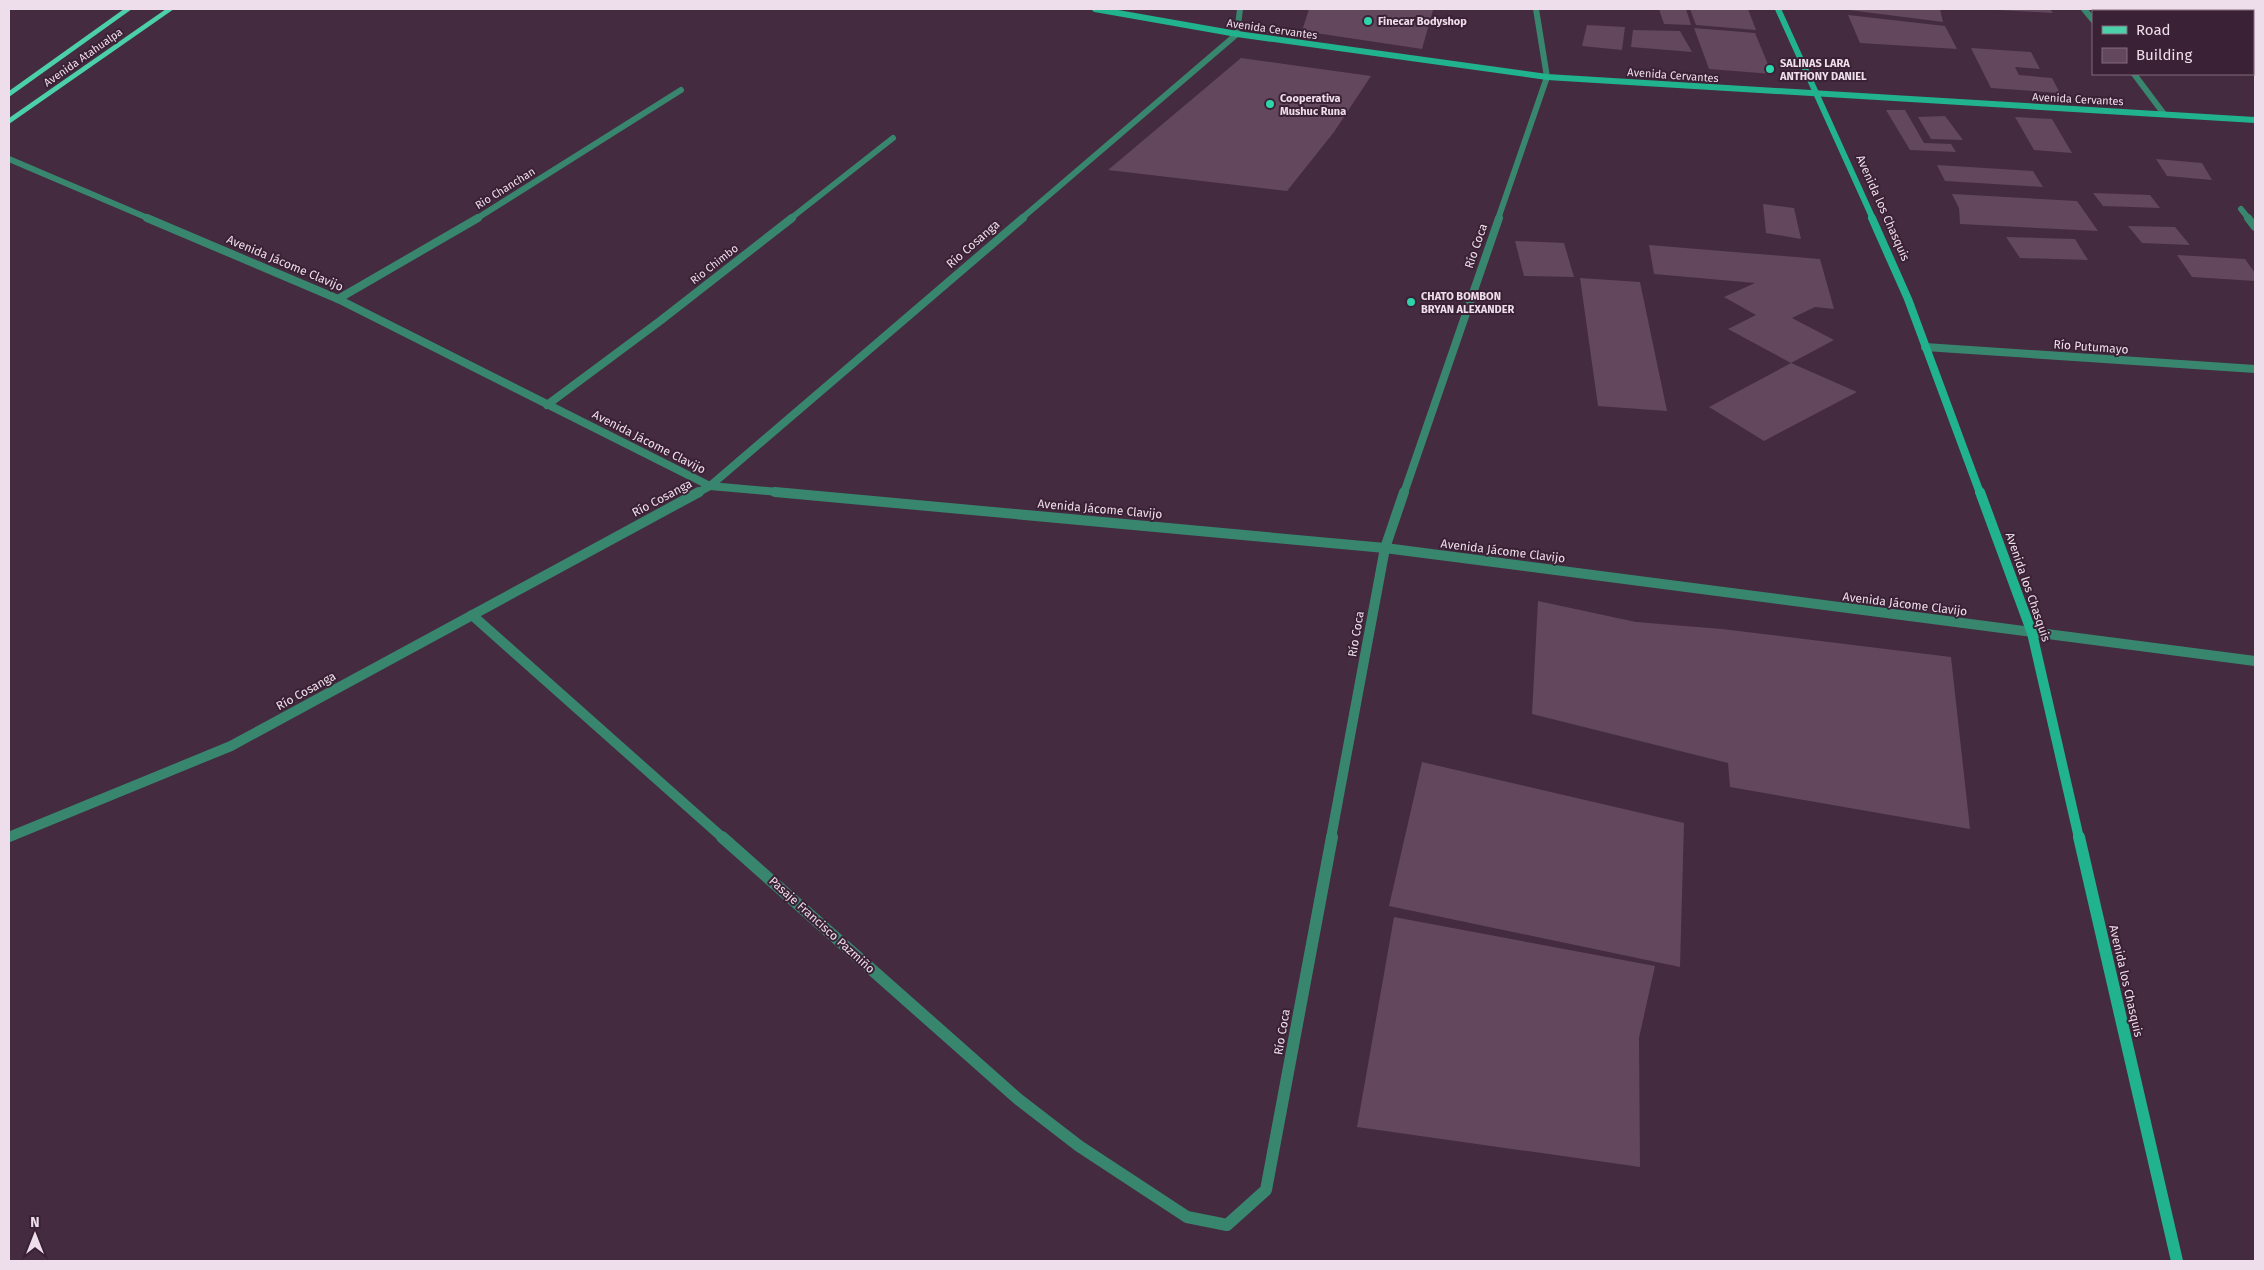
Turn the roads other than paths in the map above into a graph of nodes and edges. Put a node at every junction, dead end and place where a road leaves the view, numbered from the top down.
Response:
1 (128, 9) edge
2 (170, 9) edge
3 (1095, 9) edge
4 (1240, 9) edge
5 (1536, 9) edge
6 (1778, 9) edge
7 (2084, 9) edge
8 (2092, 19) edge
9 (1237, 34) junction
10 (2135, 75) edge
11 (1547, 77) junction
12 (681, 90) dead end
13 (1818, 94) junction
14 (9, 95) edge
15 (2164, 114) junction
16 (2255, 120) edge
17 (9, 122) edge
18 (893, 138) dead end
19 (9, 159) edge
20 (2241, 209) dead end
21 (2255, 227) edge
22 (338, 299) junction
23 (1925, 347) junction
24 (2255, 369) edge
25 (547, 405) junction
26 (710, 486) junction
27 (1385, 548) junction
28 (472, 615) junction
29 (2032, 633) junction
30 (2255, 661) edge
31 (9, 838) edge
32 (1187, 1217) joint
33 (2177, 1261) edge

1 - 14 main road, Avenida Atahualpa
2 - 17 main road, Avenida Atahualpa
3 - 9 street, Avenida Cervantes
4 - 9 street
5 - 11 street, Río Coca
6 - 13 street, Avenida los Chasquis
7 - 8 street
9 - 11 street, Avenida Cervantes
9 - 26 street, Río Cosanga
10 - 15 street
11 - 13 street, Avenida Cervantes
11 - 27 street, Río Coca
12 - 22 street, Rio Chanchan
13 - 15 street, Avenida Cervantes
13 - 23 street, Avenida los Chasquis
15 - 16 street, Avenida Cervantes
18 - 25 street, Rio Chimbo
19 - 22 street, Avenida Jácome Clavijo
20 - 21 street
22 - 25 street, Avenida Jácome Clavijo
23 - 24 street, Río Putumayo
23 - 29 street, Avenida los Chasquis
25 - 26 street, Avenida Jácome Clavijo
26 - 27 street, Avenida Jácome Clavijo
26 - 28 street, Río Cosanga
27 - 29 street, Avenida Jácome Clavijo
27 - 32 street, Río Coca
28 - 31 street, Río Cosanga
28 - 32 street, Pasaje Francisco Pazmiño
29 - 30 street, Avenida Jácome Clavijo
29 - 33 street, Avenida los Chasquis

